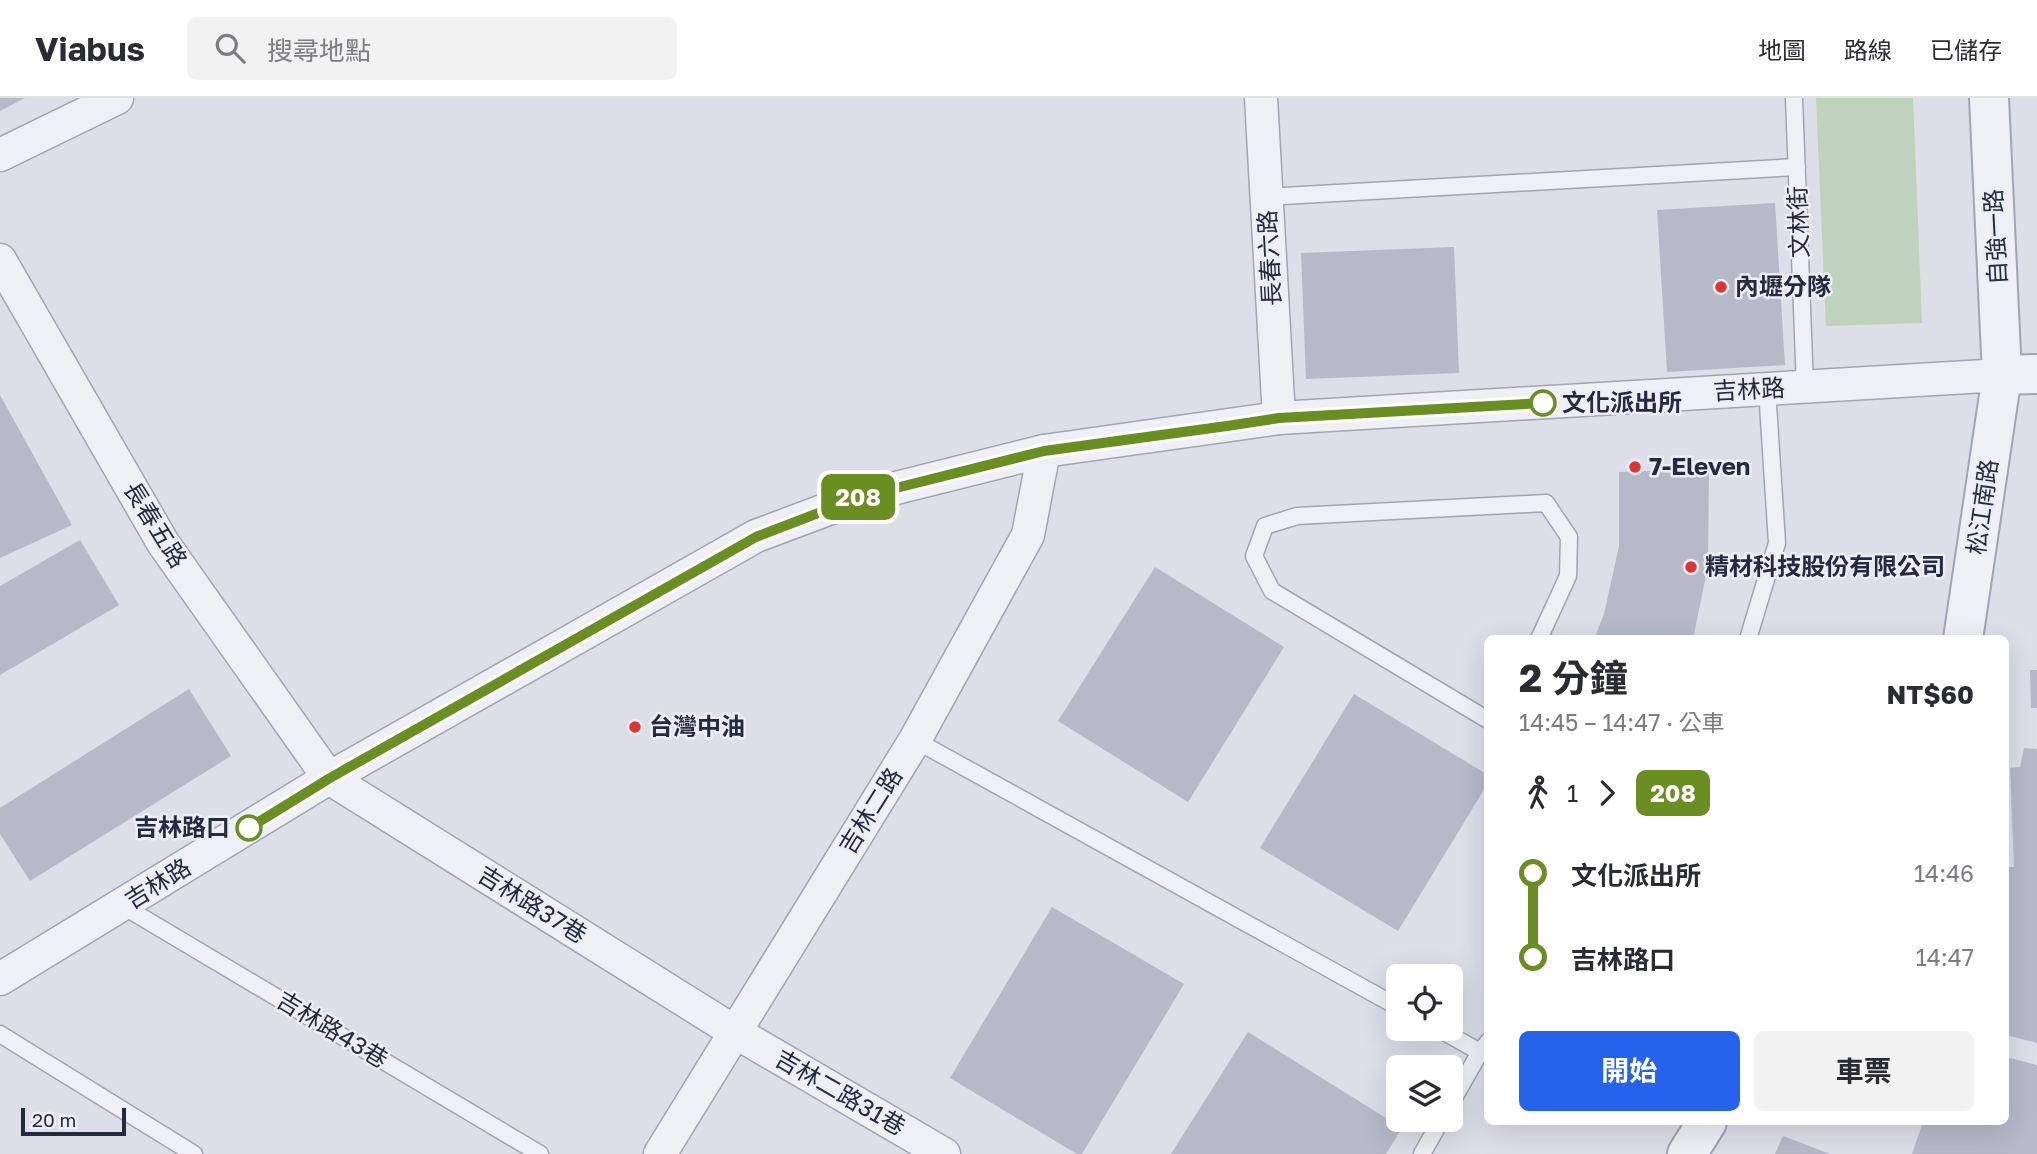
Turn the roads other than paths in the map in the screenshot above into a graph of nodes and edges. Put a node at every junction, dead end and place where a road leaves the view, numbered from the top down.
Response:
1 (117, 98) edge
2 (1261, 98) edge
3 (1794, 98) edge
4 (1989, 98) edge
5 (0, 155) edge
6 (1797, 167) junction
7 (1267, 197) junction
8 (0, 260) edge
9 (2020, 374) edge
10 (1805, 387) junction
11 (1767, 389) junction
12 (1279, 418) junction
13 (1044, 451) junction
14 (1541, 635) edge
15 (1749, 635) edge
16 (1964, 635) edge
17 (1484, 718) edge
18 (915, 740) junction
19 (330, 778) junction
20 (123, 906) junction
21 (0, 979) edge
22 (1386, 1000) edge
23 (735, 1032) junction
24 (0, 1034) edge
25 (1463, 1039) edge
26 (1484, 1047) edge
27 (1463, 1083) edge
28 (1705, 1125) edge
29 (1434, 1132) edge
30 (194, 1154) edge
31 (540, 1154) edge
32 (660, 1154) edge
33 (944, 1154) edge
34 (1422, 1154) edge
35 (1687, 1154) edge

1 - 5 street
2 - 7 street, 長春六路
3 - 6 lane, 文林街
4 - 9 street, 自強一路
6 - 7 lane
6 - 10 lane, 文林街
7 - 12 street, 長春六路
8 - 19 street, 長春五路
9 - 10 street, 吉林路
9 - 16 street, 松江南路
10 - 11 street, 吉林路
11 - 12 street, 吉林路
11 - 15 lane
12 - 13 street, 吉林路
13 - 18 street, 吉林二路
13 - 19 street, 吉林路
14 - 17 lane
18 - 22 lane
18 - 23 street, 吉林二路
19 - 20 street, 吉林路
19 - 23 street, 吉林路37巷
20 - 21 street, 吉林路
20 - 31 lane, 吉林路43巷
23 - 32 street, 吉林二路
23 - 33 street, 吉林二路31巷
24 - 30 lane
25 - 26 lane
26 - 27 lane
28 - 35 street
29 - 34 lane

